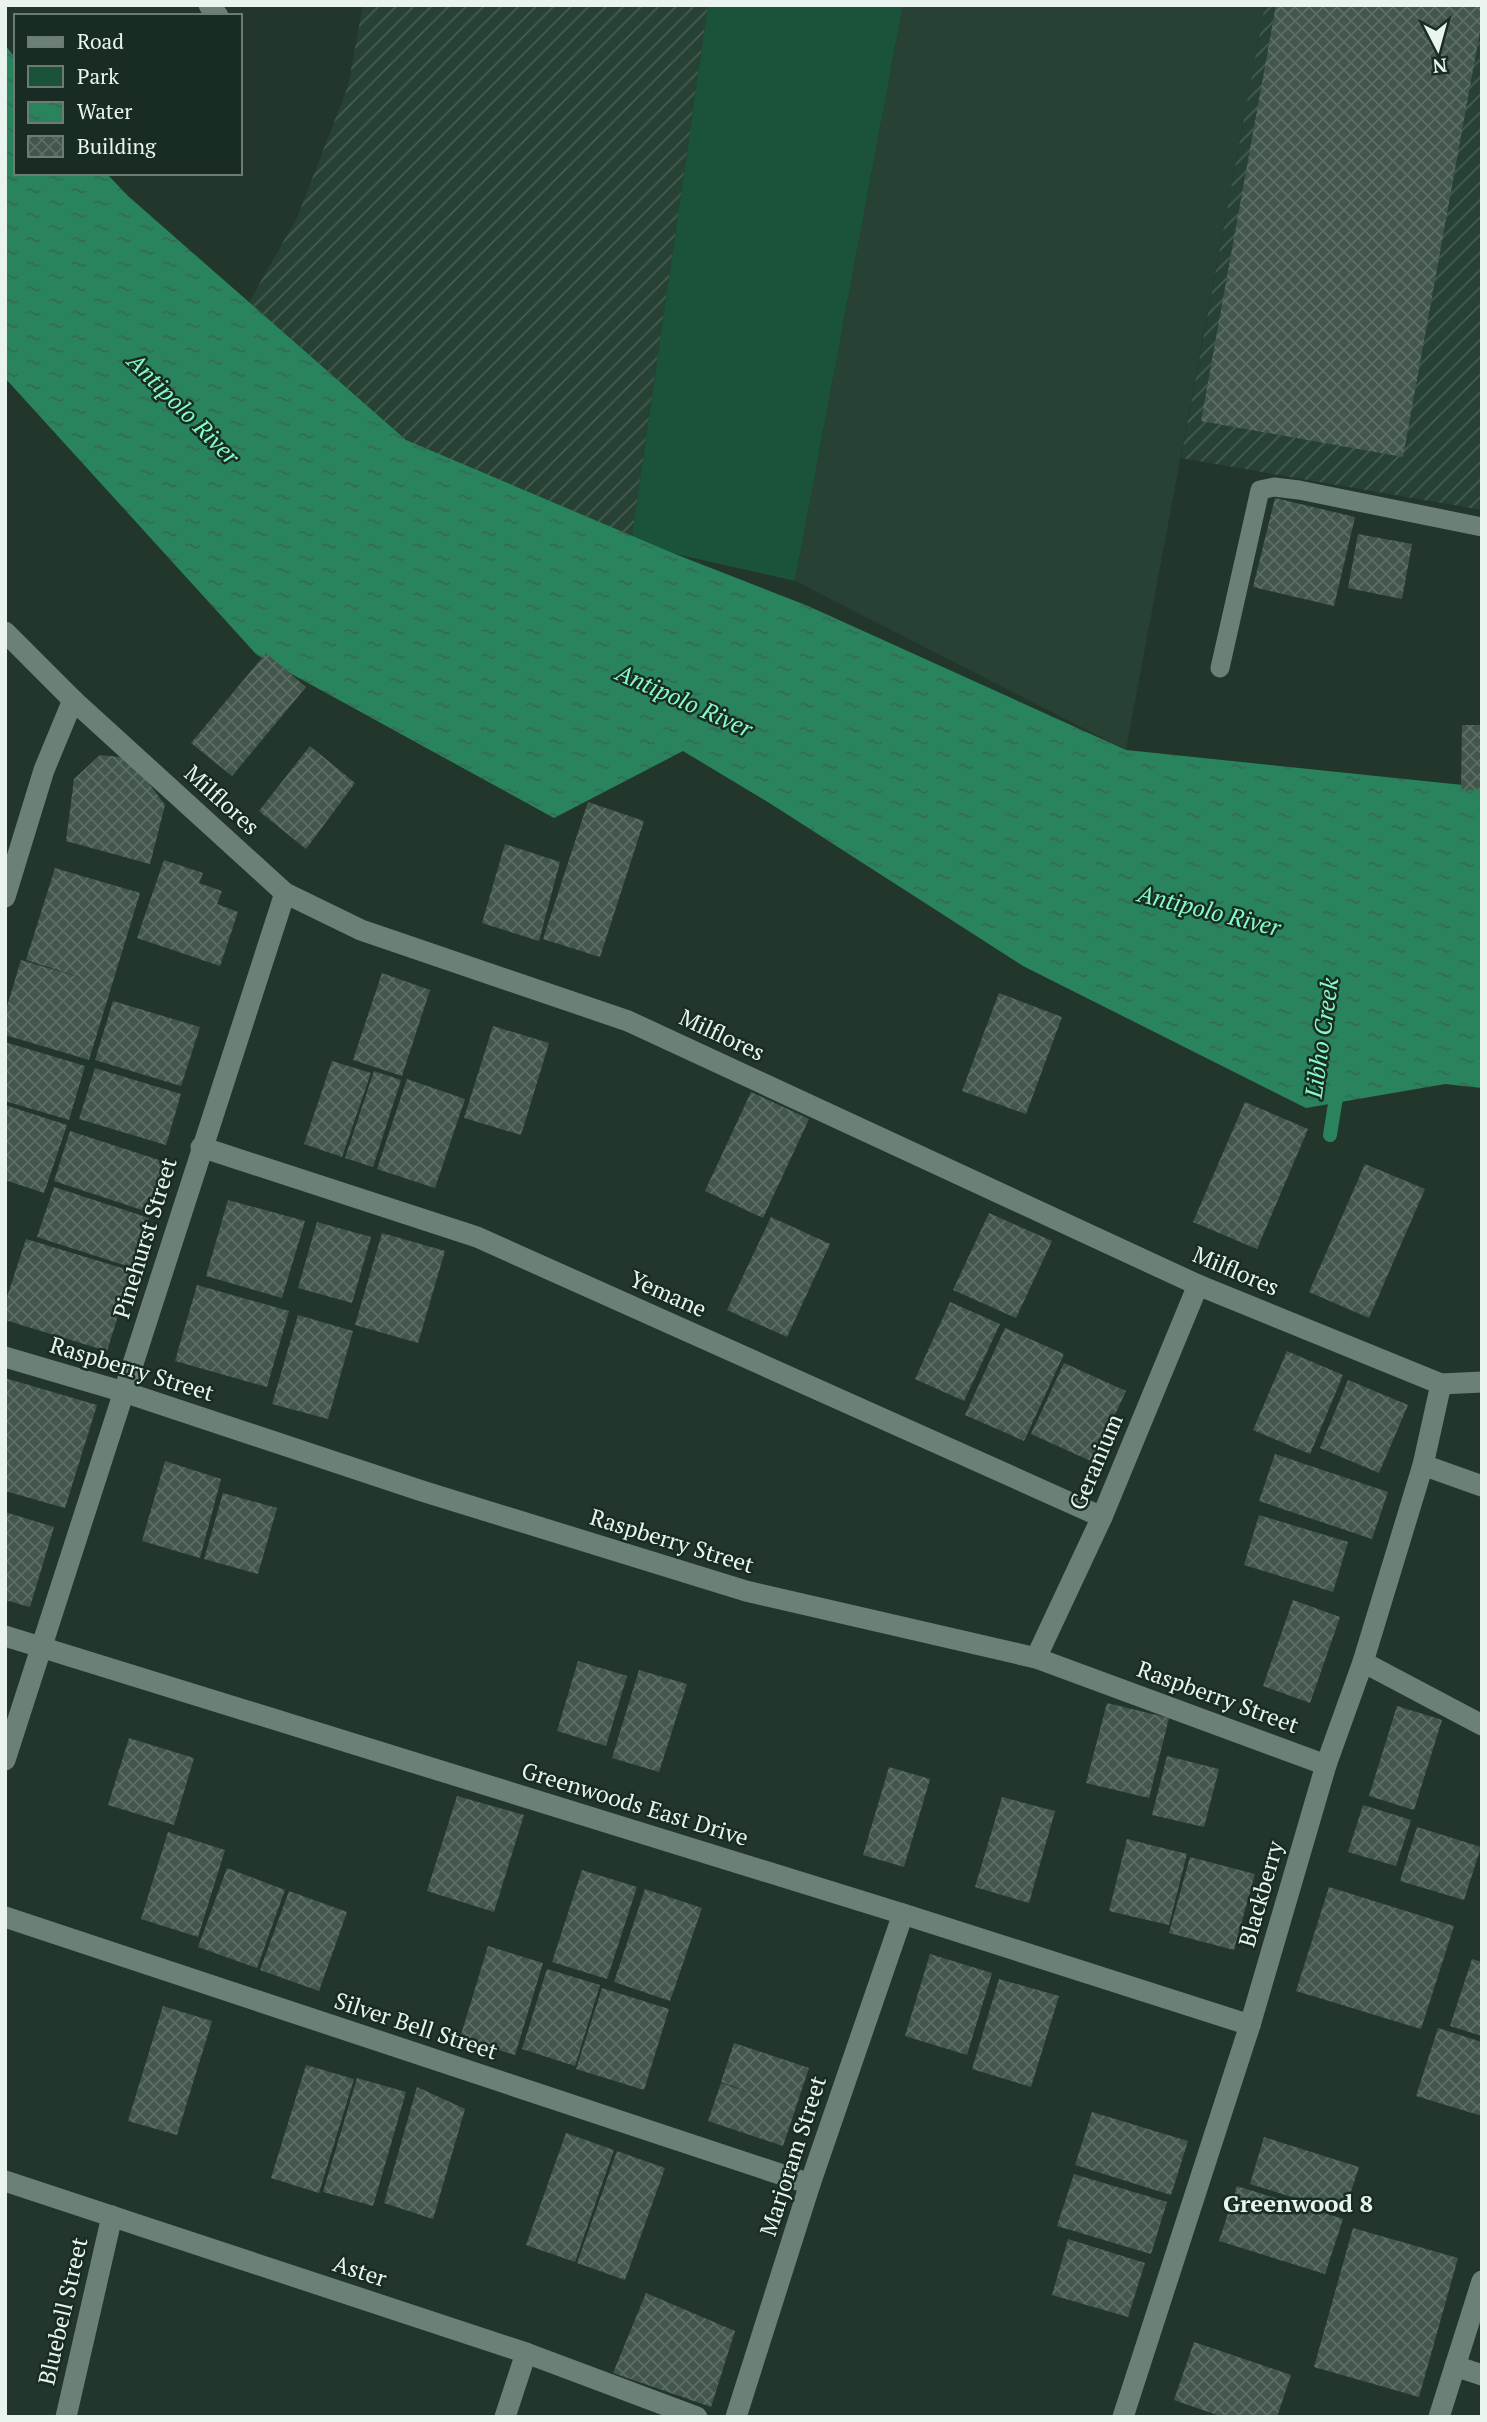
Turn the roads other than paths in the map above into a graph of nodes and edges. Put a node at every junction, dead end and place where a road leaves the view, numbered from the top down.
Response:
1 (1482, 527) edge
2 (5, 632) edge
3 (1220, 668) dead end
4 (73, 700) junction
5 (285, 893) junction
6 (5, 897) edge
7 (201, 1147) junction
8 (1198, 1285) junction
9 (5, 1357) edge
10 (1482, 1382) edge
11 (1441, 1384) junction
12 (124, 1392) junction
13 (1423, 1465) junction
14 (1482, 1486) edge
15 (1102, 1517) junction
16 (5, 1636) edge
17 (41, 1647) junction
18 (1036, 1657) junction
19 (1363, 1662) junction
20 (1482, 1725) edge
21 (5, 1760) edge
22 (1326, 1765) junction
23 (903, 1914) junction
24 (5, 1917) edge
25 (1250, 2025) junction
26 (5, 2181) edge
27 (810, 2184) junction
28 (112, 2216) junction
29 (1482, 2281) edge
30 (526, 2353) junction
31 (1455, 2366) junction
32 (1482, 2375) edge
33 (66, 2417) edge
34 (505, 2417) edge
35 (697, 2417) edge
36 (736, 2417) edge
37 (1123, 2417) edge
38 (1439, 2417) edge

1 - 3 lane
2 - 4 street, Milflores
4 - 5 street, Milflores
4 - 6 street
5 - 7 street, Pinehurst Street
5 - 8 street, Milflores
7 - 12 street, Pinehurst Street
7 - 15 street, Yemane
8 - 11 street, Milflores
8 - 15 street, Geranium
9 - 12 street, Raspberry Street
10 - 11 street, Milflores
11 - 13 street, Blackberry
12 - 17 street, Pinehurst Street
12 - 18 street, Raspberry Street
13 - 14 street
13 - 19 street, Blackberry
15 - 18 street, Geranium
16 - 17 street, Greenwoods East Drive
17 - 21 street, Pinehurst Street
17 - 23 street, Greenwoods East Drive
18 - 22 street, Raspberry Street
19 - 20 street
19 - 22 street, Blackberry
22 - 25 street, Blackberry
23 - 25 street, Greenwoods East Drive
23 - 27 street, Marjoram Street
24 - 27 street, Silver Bell Street
25 - 37 street, Blackberry
26 - 28 street, Aster
27 - 36 street, Marjoram Street
28 - 30 street, Aster
28 - 33 street, Bluebell Street
29 - 31 street
30 - 34 street
30 - 35 street, Aster
31 - 32 street
31 - 38 street

